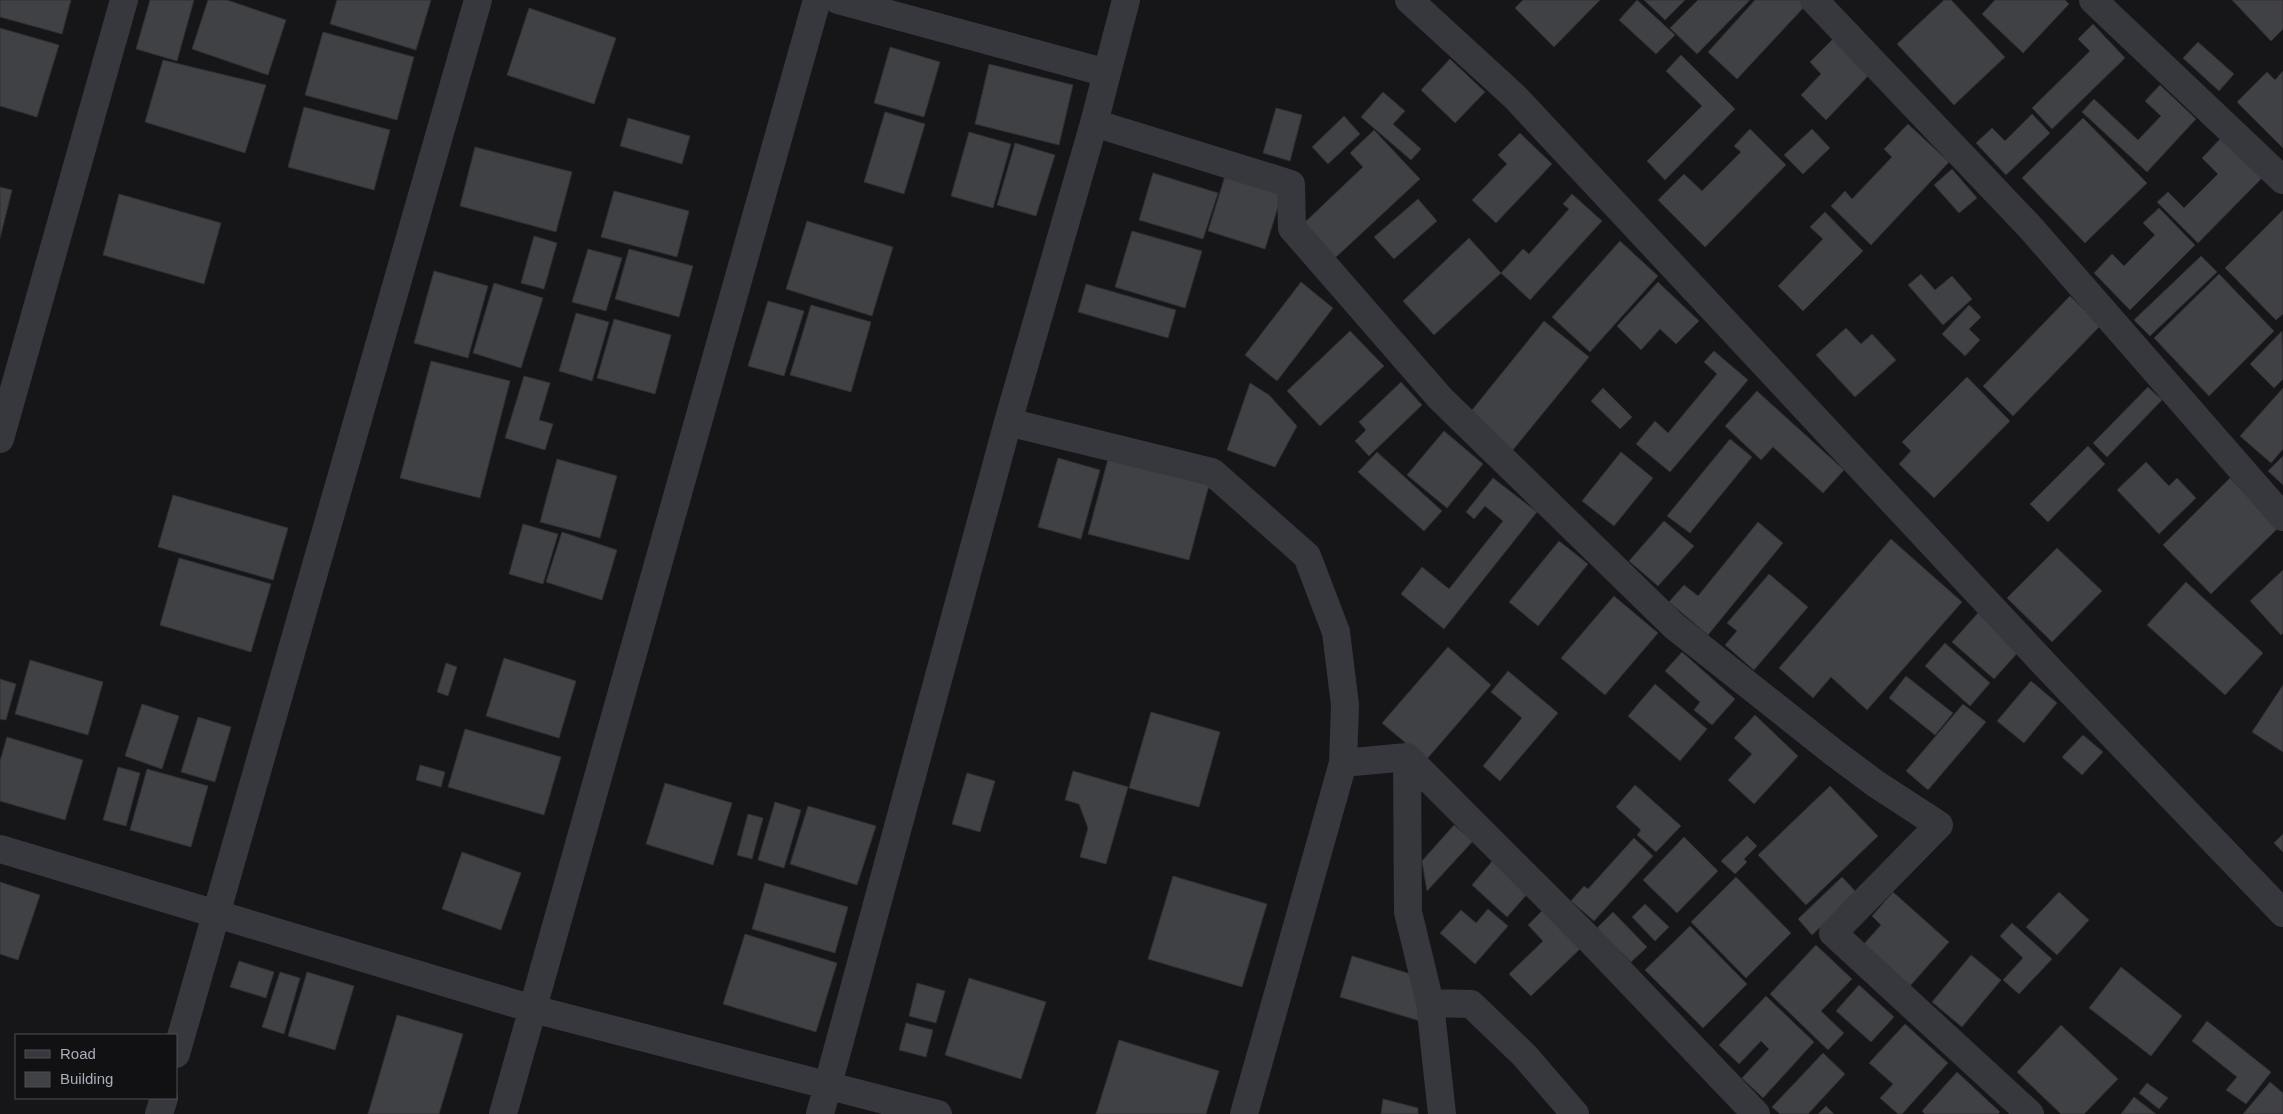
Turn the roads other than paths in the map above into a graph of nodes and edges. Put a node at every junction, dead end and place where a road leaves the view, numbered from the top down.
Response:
1 (124, 0) edge
2 (478, 0) edge
3 (817, 0) edge
4 (838, 0) edge
5 (1126, 0) edge
6 (1409, 0) edge
7 (1814, 0) edge
8 (2093, 0) edge
9 (1107, 73) junction
10 (1094, 123) junction
11 (2283, 180) edge
12 (1008, 422) junction
13 (0, 439) edge
14 (2283, 517) edge
15 (1406, 757) junction
16 (1343, 763) junction
17 (0, 849) edge
18 (2283, 913) edge
19 (216, 915) junction
20 (1430, 1003) junction
21 (533, 1009) junction
22 (178, 1047) edge
23 (828, 1084) junction
24 (164, 1099) edge
25 (159, 1114) edge
26 (503, 1114) edge
27 (820, 1114) edge
28 (938, 1114) edge
29 (1244, 1114) edge
30 (1442, 1114) edge
31 (1575, 1114) edge
32 (1756, 1114) edge
33 (2030, 1114) edge

1 - 13 street
2 - 19 street
3 - 21 street
4 - 9 street
5 - 9 street
6 - 18 street
7 - 14 street
8 - 11 street
9 - 10 street
10 - 12 street
10 - 33 street
12 - 16 street
12 - 23 street
15 - 16 street
15 - 20 street
15 - 32 street
16 - 29 street
17 - 19 street
19 - 21 street
19 - 22 street
20 - 30 street
20 - 31 street
21 - 23 street
21 - 26 street
23 - 27 street
23 - 28 street
24 - 25 street

